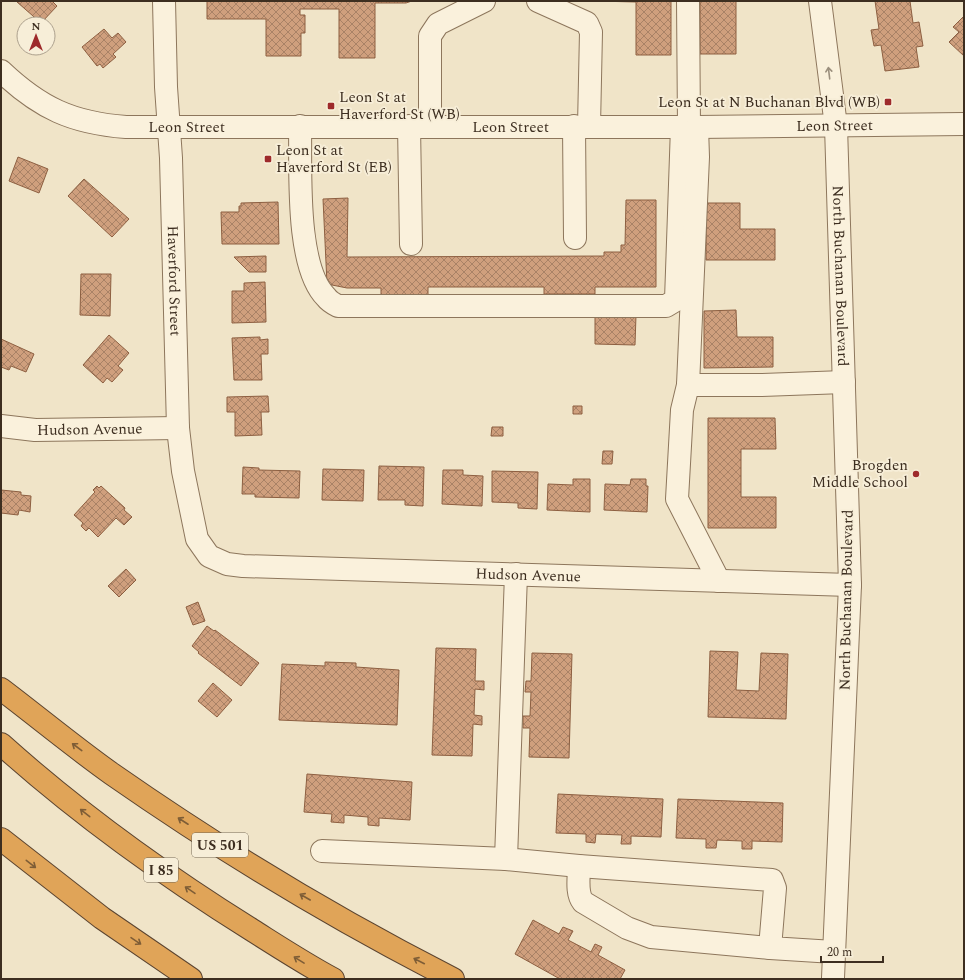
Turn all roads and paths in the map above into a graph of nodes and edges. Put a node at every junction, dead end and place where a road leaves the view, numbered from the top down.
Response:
1 (164, 1) edge
2 (484, 1) edge
3 (538, 1) edge
4 (688, 1) edge
5 (820, 1) edge
6 (1, 71) edge
7 (964, 124) edge
8 (169, 126) junction
9 (300, 126) junction
10 (420, 126) junction
11 (582, 126) junction
12 (836, 126) junction
13 (689, 127) junction
14 (574, 238) dead end
15 (411, 244) dead end
16 (844, 382) junction
17 (688, 385) junction
18 (1, 426) edge
19 (178, 428) junction
20 (209, 556) joint
21 (516, 574) junction
22 (719, 581) junction
23 (850, 585) junction
24 (1, 689) edge
25 (1, 744) edge
26 (1, 839) edge
27 (322, 851) dead end
28 (506, 859) junction
29 (579, 866) junction
30 (770, 948) junction
31 (834, 952) junction
32 (833, 978) edge
33 (191, 979) edge
34 (333, 979) edge
35 (453, 979) edge

1 - 8 street, Haverford Street
2 - 10 street
3 - 11 street
4 - 13 street
12 -> 5 street, North Buchanan Boulevard
6 - 8 street, Leon Street
7 - 12 street, Leon Street
8 - 9 street, Leon Street
8 - 19 street, Haverford Street
9 - 10 street, Leon Street
9 - 13 street
10 - 11 street, Leon Street
10 - 15 street
11 - 13 street, Leon Street
11 - 14 street
12 - 13 street, Leon Street
12 - 16 street, North Buchanan Boulevard
13 - 17 street
16 - 17 street
16 - 23 street, North Buchanan Boulevard
17 - 22 street
18 - 19 street, Hudson Avenue
19 - 20 street, Haverford Street
20 - 21 street, Hudson Avenue
21 - 22 street, Hudson Avenue
21 - 28 street
22 - 23 street, Hudson Avenue
23 - 31 street, North Buchanan Boulevard
35 -> 24 highway, US 501
34 -> 25 highway, I 85
26 -> 33 highway
27 - 28 street
28 - 29 street
29 - 30 street
29 - 30 street
30 - 31 street
31 - 32 street, North Buchanan Boulevard

